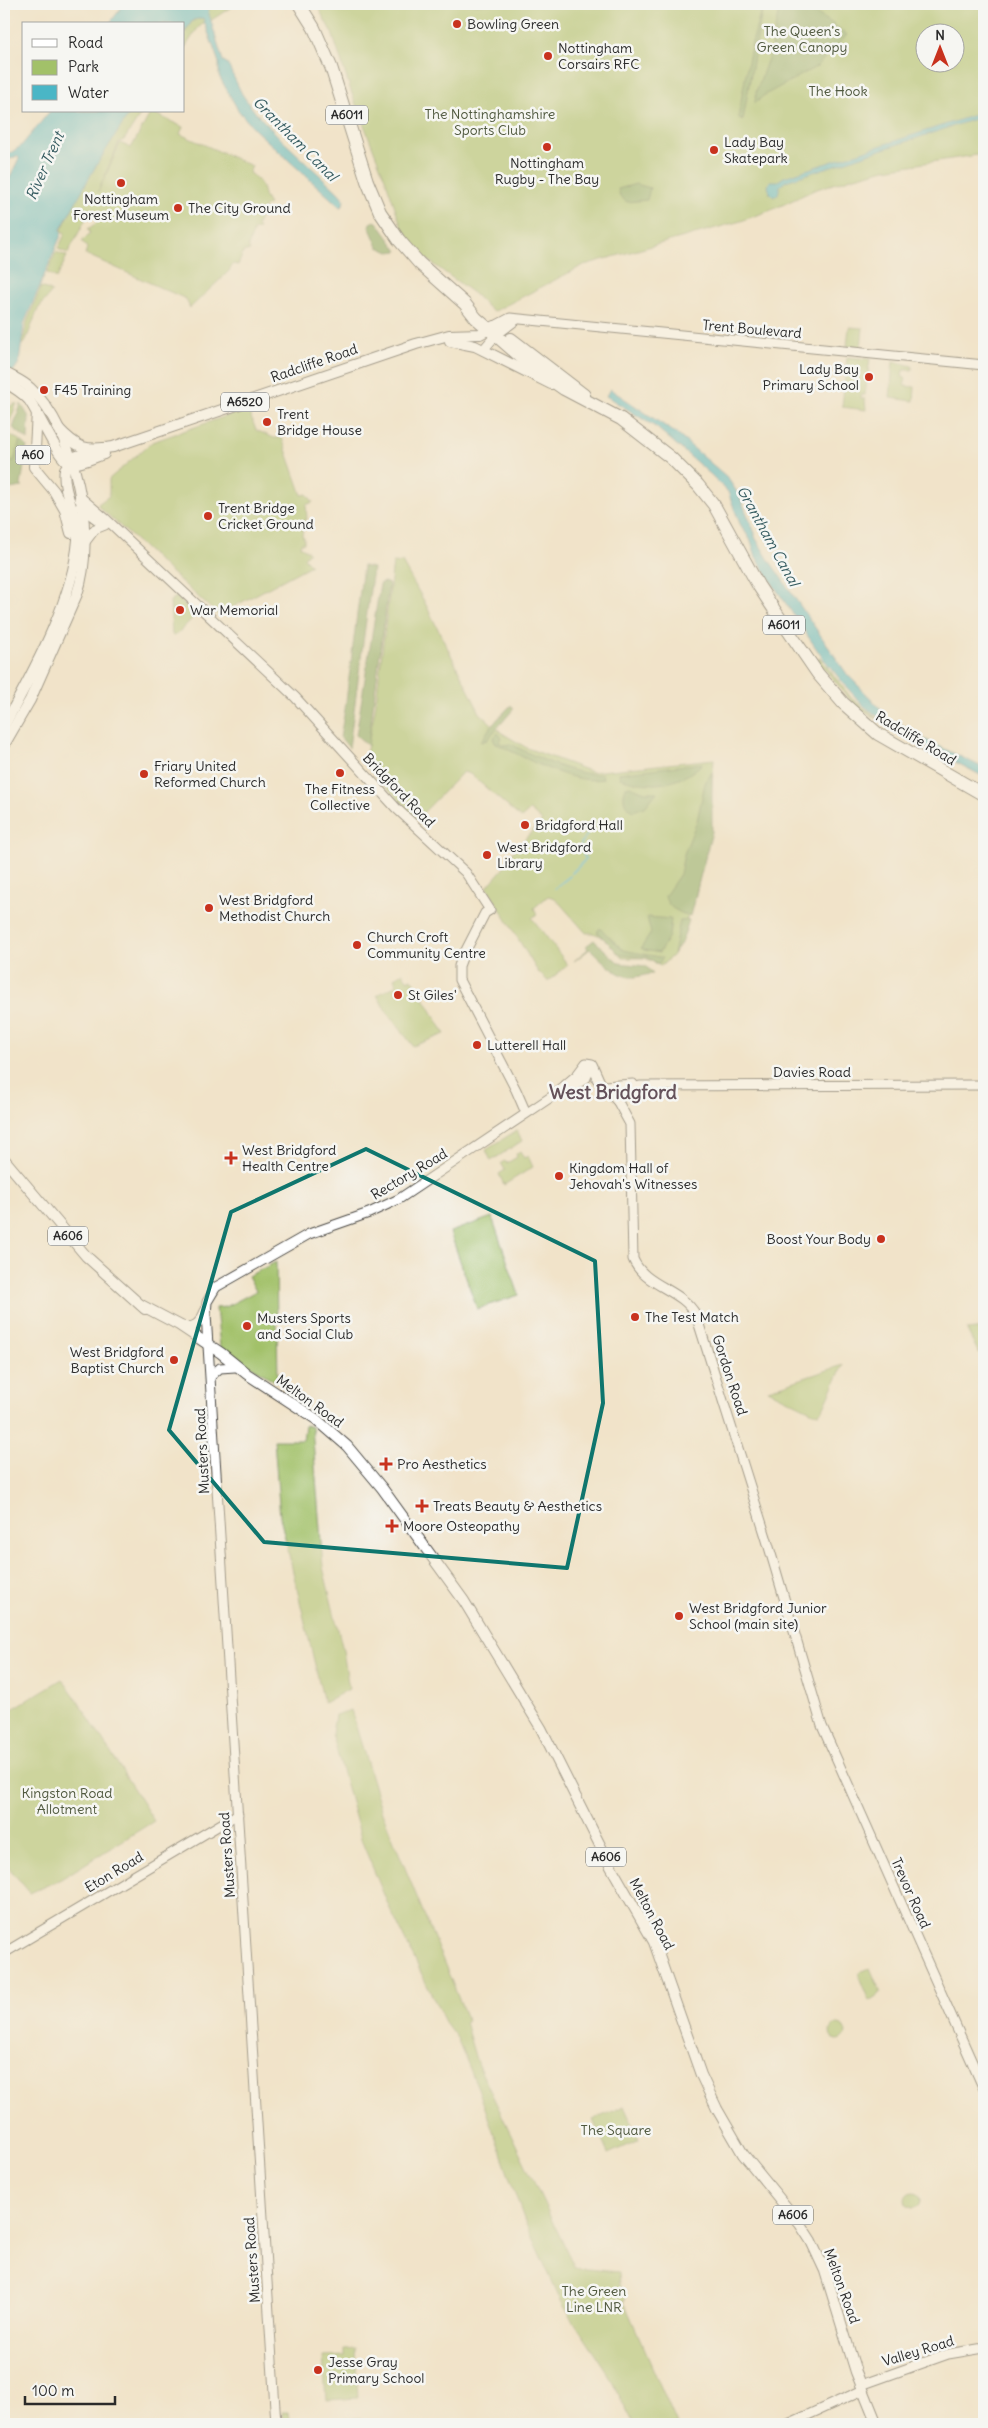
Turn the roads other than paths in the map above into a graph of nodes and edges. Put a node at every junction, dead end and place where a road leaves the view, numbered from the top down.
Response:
1 (299, 4) edge
2 (490, 326) junction
3 (465, 335) junction
4 (440, 338) junction
5 (483, 350) junction
6 (984, 365) edge
7 (4, 372) edge
8 (4, 382) edge
9 (23, 387) junction
10 (564, 389) junction
11 (594, 403) junction
12 (36, 412) junction
13 (58, 428) junction
14 (113, 447) junction
15 (98, 449) junction
16 (72, 460) junction
17 (54, 491) junction
18 (76, 504) junction
19 (105, 525) junction
20 (119, 533) junction
21 (85, 542) junction
22 (76, 549) junction
23 (4, 726) edge
24 (4, 745) edge
25 (984, 795) edge
26 (588, 1070) joint
27 (602, 1084) junction
28 (984, 1085) edge
29 (640, 1086) junction
30 (618, 1102) junction
31 (526, 1113) junction
32 (4, 1159) edge
33 (216, 1287) joint
34 (141, 1305) junction
35 (207, 1306) junction
36 (179, 1325) junction
37 (210, 1349) junction
38 (235, 1367) junction
39 (247, 1374) junction
40 (212, 1376) junction
41 (816, 1706) joint
42 (238, 1814) junction
43 (4, 1953) edge
44 (984, 2089) edge
45 (984, 2348) edge
46 (862, 2387) junction
47 (276, 2424) edge
48 (788, 2424) edge
49 (877, 2424) edge

1 - 2 highway, A6011
2 - 3 main road
2 - 3 main road, Radcliffe Road / A6520
2 - 5 street
2 - 6 street, Trent Boulevard
2 - 10 highway, Radcliffe Road / A6011
2 - 11 highway, Radcliffe Road / A6011
3 - 4 main road, Radcliffe Road / A6520
4 - 5 main road, Radcliffe Road / A6520
4 - 14 main road, Radcliffe Road / A6520
5 - 10 main road, Radcliffe Road / A6520
7 - 9 main road
8 - 9 main road
9 - 12 main road
9 - 13 main road, A6520
10 - 11 highway, Radcliffe Road / A6011
11 - 25 highway, Radcliffe Road / A6011
12 - 16 main road
12 - 17 main road, A60
13 - 15 main road, Radcliffe Road / A6520
13 - 16 main road, A60
14 - 15 main road, Radcliffe Road / A6520
14 - 16 main road, Radcliffe Road / A6520
15 - 16 main road, Radcliffe Road / A6520
16 - 18 main road, A60
17 - 18 street
17 - 22 main road, A60
18 - 19 street, Bridgford Road
18 - 20 street, Bridgford Road
18 - 21 main road, A60
18 - 22 main road
19 - 20 street, Bridgford Road
19 - 21 street
20 - 31 street, Bridgford Road
21 - 24 main road, A60
22 - 23 main road, A60
26 - 27 street, Gordon Road
26 - 31 street, Rectory Road
27 - 29 street, Davies Road
27 - 30 street, Gordon Road
28 - 29 street, Davies Road
29 - 30 street, Davies Road
30 - 41 street, Gordon Road
31 - 33 street, Rectory Road
32 - 34 main road, Melton Road / A606
33 - 35 street, Musters Road
34 - 36 main road, Melton Road / A606
34 - 37 main road, Melton Road / A606
35 - 36 street
35 - 37 street, Musters Road
36 - 37 main road, Melton Road / A606
37 - 38 main road, Melton Road / A606
37 - 39 main road, Melton Road / A606
37 - 40 street, Musters Road
38 - 39 main road, Melton Road / A606
38 - 40 street
39 - 46 main road, Melton Road / A606
40 - 42 street, Musters Road
41 - 44 street, Trevor Road
42 - 43 street, Eton Road
42 - 47 street, Musters Road
45 - 46 street, Valley Road
46 - 48 street, Valley Road
46 - 49 main road, Melton Road / A606

